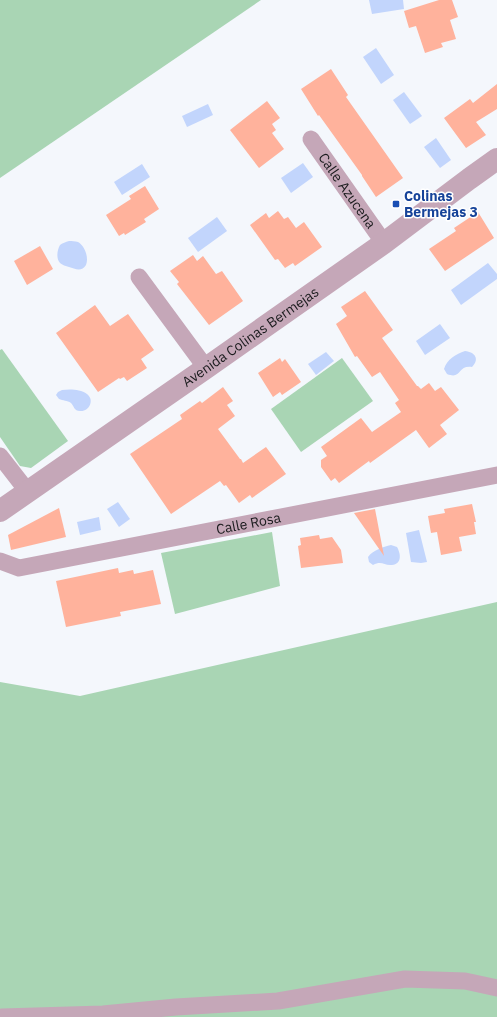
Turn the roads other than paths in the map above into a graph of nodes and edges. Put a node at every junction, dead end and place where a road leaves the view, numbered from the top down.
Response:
1 (311, 139) dead end
2 (497, 159) edge
3 (384, 243) junction
4 (139, 277) dead end
5 (206, 368) junction
6 (0, 456) edge
7 (497, 475) edge
8 (28, 492) junction
9 (0, 511) edge
10 (0, 561) edge
11 (497, 988) edge
12 (2, 1017) edge

1 - 3 street, Calle Azucena
2 - 3 street, Avenida Colinas Bermejas
3 - 5 street, Avenida Colinas Bermejas
4 - 5 street
5 - 8 street, Avenida Colinas Bermejas
6 - 8 street
7 - 10 street, Calle Rosa
8 - 9 street, Avenida Colinas Bermejas
11 - 12 street

